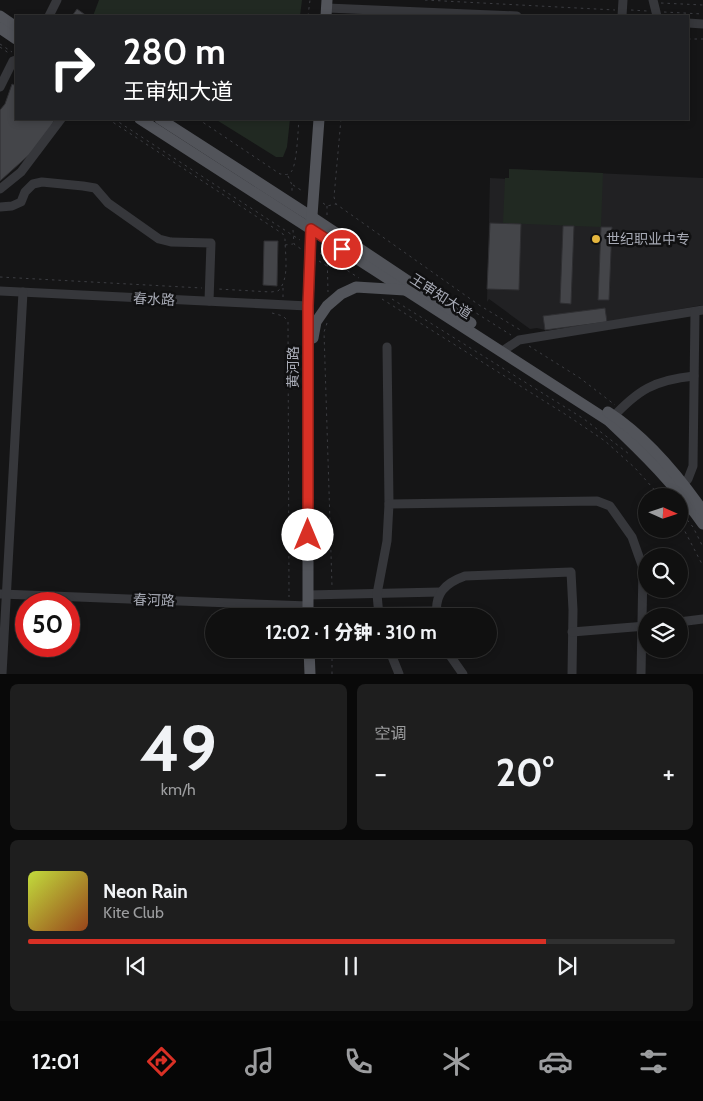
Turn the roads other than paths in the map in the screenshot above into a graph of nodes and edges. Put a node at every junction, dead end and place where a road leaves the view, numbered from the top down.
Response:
1 (57, 0) edge
2 (623, 0) edge
3 (327, 8) edge
4 (622, 13) edge
5 (50, 15) edge
6 (493, 15) edge
7 (0, 16) edge
8 (689, 24) edge
9 (703, 24) edge
10 (15, 26) edge
11 (0, 28) edge
12 (15, 38) edge
13 (15, 59) edge
14 (0, 88) edge
15 (60, 120) edge
16 (142, 120) edge
17 (162, 120) edge
18 (319, 120) edge
19 (0, 189) edge
20 (0, 207) edge
21 (312, 217) junction
22 (311, 229) junction
23 (327, 233) junction
24 (406, 290) junction
25 (0, 291) edge
26 (23, 292) junction
27 (209, 302) junction
28 (308, 306) junction
29 (699, 311) edge
30 (387, 346) dead end
31 (504, 350) junction
32 (308, 356) junction
33 (694, 376) junction
34 (611, 419) junction
35 (674, 488) edge
36 (678, 488) edge
37 (688, 499) edge
38 (389, 504) junction
39 (688, 504) edge
40 (691, 507) junction
41 (703, 511) edge
42 (703, 515) edge
43 (703, 524) edge
44 (440, 592) junction
45 (3, 594) edge
46 (377, 594) junction
47 (308, 607) edge
48 (378, 608) edge
49 (436, 608) edge
50 (643, 608) edge
51 (703, 619) edge
52 (688, 621) edge
53 (638, 626) edge
54 (572, 632) junction
55 (309, 658) edge
56 (393, 658) edge
57 (452, 658) edge
58 (642, 658) edge
59 (2, 674) edge
60 (310, 674) edge
61 (399, 674) edge
62 (463, 674) edge
63 (572, 674) edge
64 (641, 674) edge

1 - 5 street
2 - 4 street
3 - 6 street
7 - 10 main road
8 - 9 street
11 - 12 main road
13 - 14 street
15 - 19 street
16 - 22 main road, 王审知大道
17 - 21 main road
18 - 21 main road, 黄河路
20 - 27 street
21 - 22 main road, 黄河路
21 - 23 main road
22 - 23 main road, 王审知大道
22 - 28 main road, 黄河路
23 - 24 main road, 王审知大道
23 - 31 main road
24 - 31 main road, 王审知大道
24 - 32 main road
25 - 26 street, 春水路
26 - 27 street, 春水路
26 - 45 street
27 - 28 street, 春水路
28 - 32 main road, 黄河路
29 - 31 street
29 - 33 street
30 - 38 street
31 - 34 main road, 王审知大道
32 - 47 main road, 黄河路
33 - 34 street
33 - 36 street
34 - 35 main road, 王审知大道
37 - 41 main road
38 - 46 street
38 - 50 street
39 - 40 main road, 王审知大道
40 - 42 main road
40 - 43 main road, 王审知大道
44 - 46 street
44 - 49 street
44 - 54 street
45 - 47 street, 春河路
45 - 59 street
46 - 47 street
46 - 48 street
51 - 52 street
53 - 54 street
54 - 63 street
55 - 60 main road
56 - 61 street
57 - 62 street
58 - 64 street

